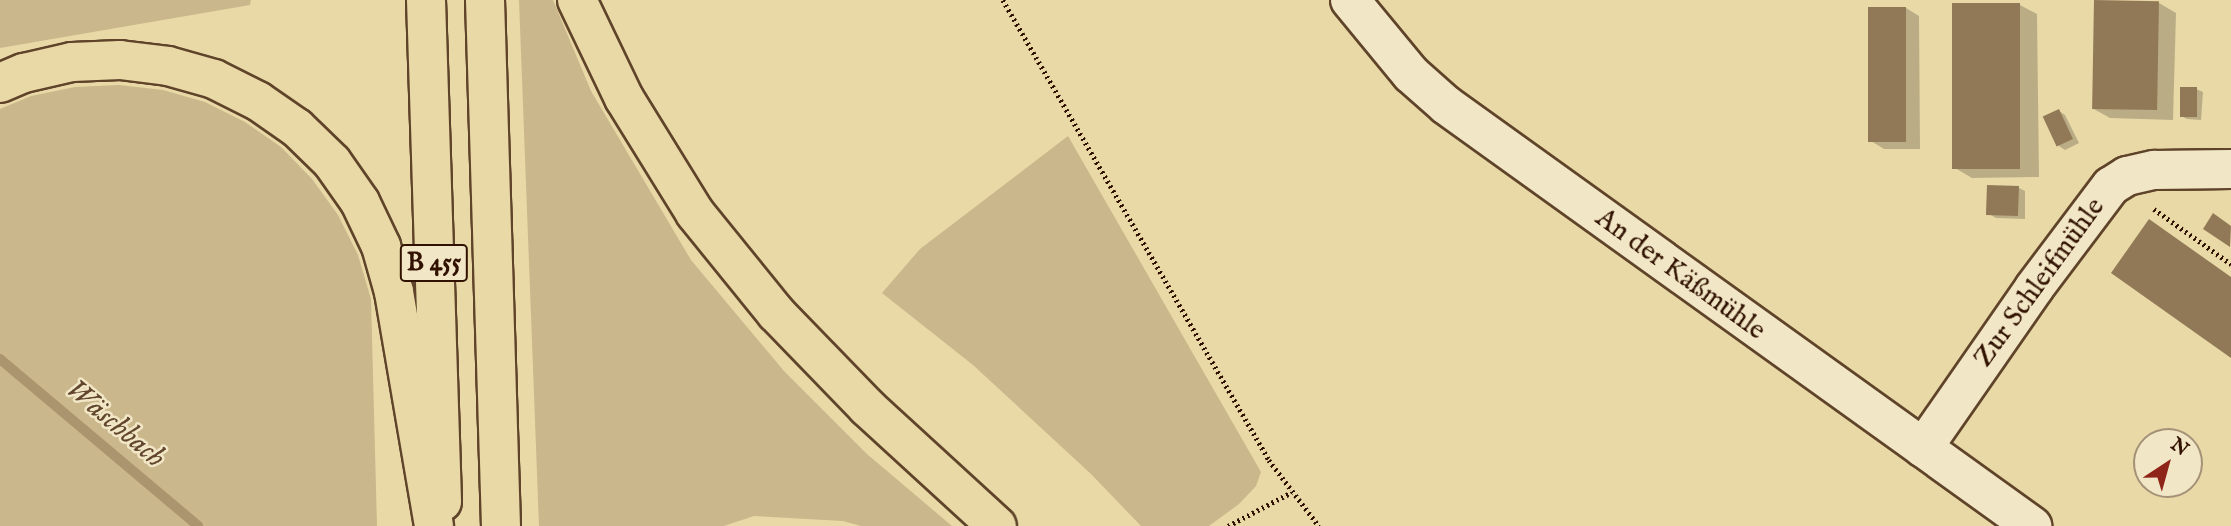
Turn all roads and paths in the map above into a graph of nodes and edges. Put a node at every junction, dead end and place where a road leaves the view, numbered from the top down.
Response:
1 (426, 0) edge
2 (485, 0) edge
3 (577, 0) edge
4 (1003, 0) edge
5 (1350, 0) edge
6 (0, 83) edge
7 (2231, 169) edge
8 (2150, 206) dead end
9 (2231, 264) edge
10 (1923, 448) junction
11 (1293, 492) junction
12 (434, 526) edge
13 (443, 526) edge
14 (501, 526) edge
15 (997, 526) edge
16 (1228, 526) edge
17 (1319, 526) edge
18 (2032, 526) edge

1 - 13 highway, B 455
2 - 14 highway, B 455
3 - 15 highway
4 - 11 path
5 - 10 street, An der Käßmühle
6 - 12 highway
7 - 10 street, Zur Schleifmühle
8 - 9 path
10 - 18 street, An der Käßmühle
11 - 16 path
11 - 17 path

